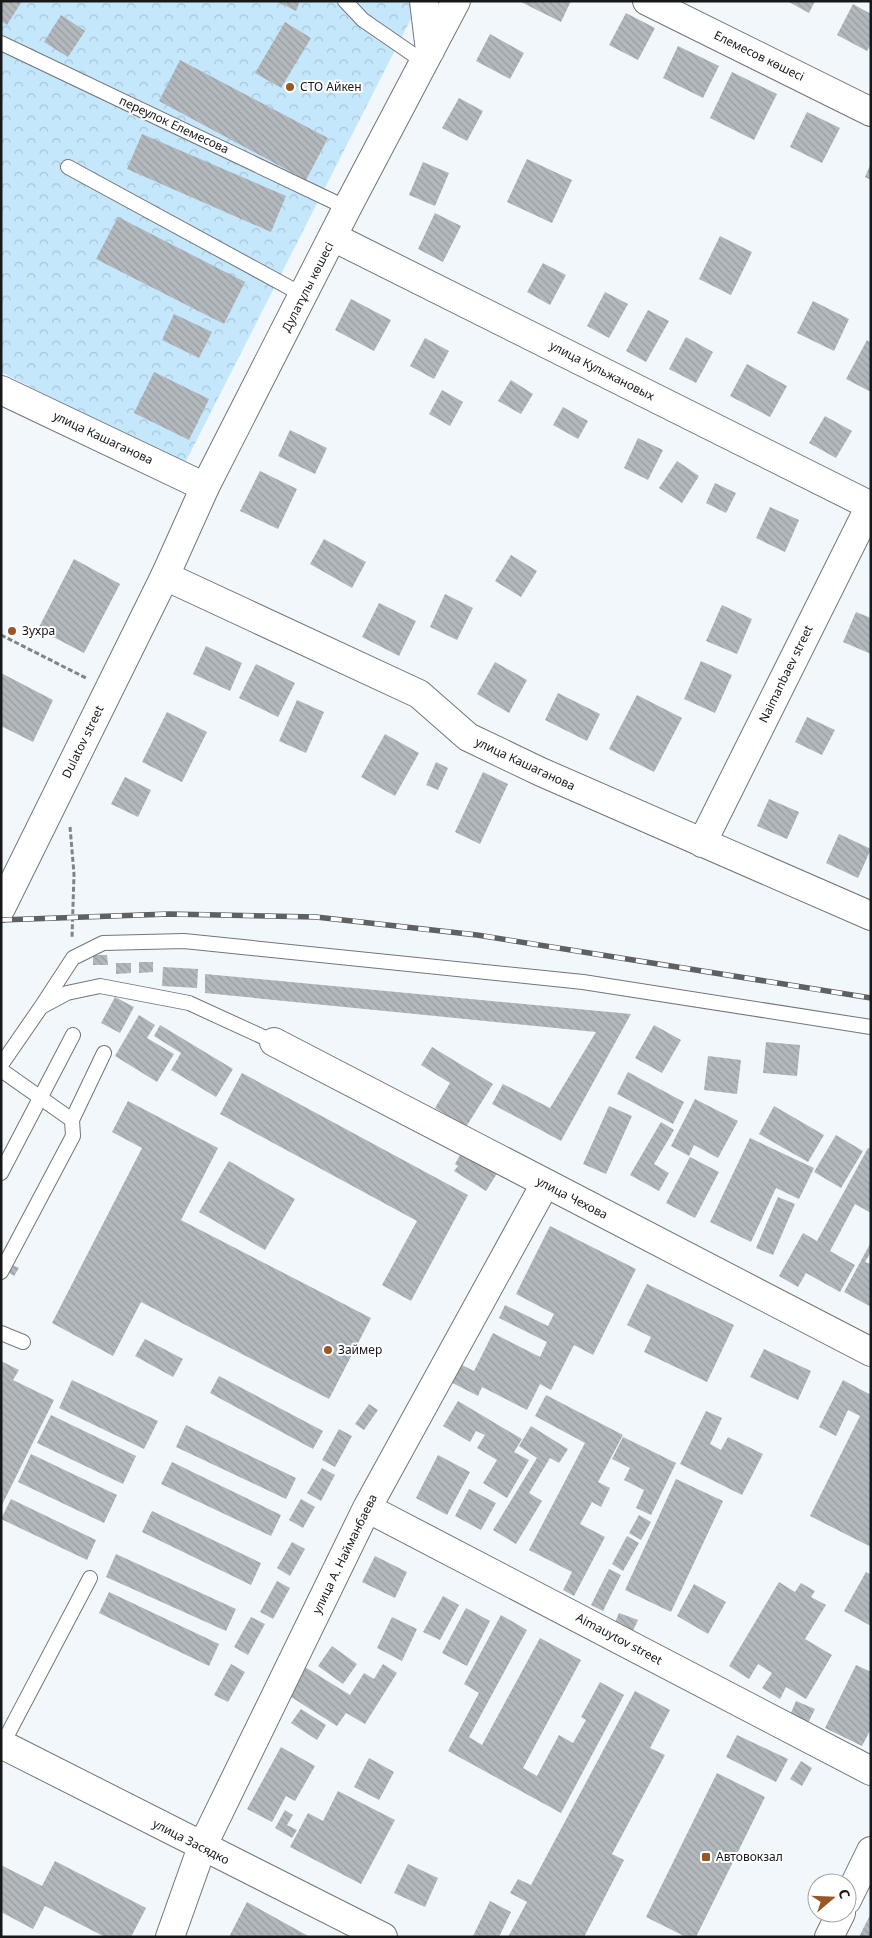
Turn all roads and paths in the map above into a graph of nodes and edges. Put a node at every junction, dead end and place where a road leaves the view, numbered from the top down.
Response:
1 (345, 1) edge
2 (424, 1) edge
3 (456, 1) edge
4 (647, 1) edge
5 (1, 43) edge
6 (427, 56) junction
7 (871, 112) edge
8 (68, 167) dead end
9 (346, 208) junction
10 (333, 237) junction
11 (303, 295) junction
12 (1, 390) edge
13 (205, 487) junction
14 (871, 505) edge
15 (166, 576) junction
16 (1, 635) edge
17 (109, 690) junction
18 (62, 784) junction
19 (702, 843) junction
20 (1, 908) edge
21 (871, 916) edge
22 (73, 958) junction
23 (41, 1007) junction
24 (871, 1027) edge
25 (73, 1035) dead end
26 (274, 1042) joint
27 (104, 1053) dead end
28 (1, 1064) edge
29 (1, 1070) edge
30 (41, 1098) junction
31 (72, 1120) junction
32 (1, 1173) edge
33 (545, 1184) junction
34 (1, 1272) edge
35 (1, 1333) edge
36 (23, 1342) dead end
37 (871, 1352) edge
38 (367, 1508) junction
39 (90, 1578) dead end
40 (1, 1744) edge
41 (871, 1771) edge
42 (202, 1847) junction
43 (871, 1851) edge
44 (857, 1880) edge
45 (836, 1923) edge
46 (170, 1937) edge
47 (383, 1937) edge
48 (829, 1937) edge

1 - 6 lane
2 - 6 street
3 - 6 street, Дулатұлы көшесі
4 - 7 street, Елемесов көшесі
5 - 9 lane, переулок Елемесова
6 - 9 street, Дулатұлы көшесі
8 - 11 lane
9 - 10 street, Дулатұлы көшесі
10 - 11 street, Дулатұлы көшесі
10 - 14 street, улица Кульжановых
11 - 13 street, Дулатұлы көшесі
12 - 13 street, улица Кашаганова
13 - 15 street, Дулатұлы көшесі
14 - 19 street, Naimanbaev street
15 - 17 street, Dulatov street
15 - 19 street, улица Кашаганова
16 - 17 path
17 - 18 street, Dulatov street
18 - 20 street, Dulatov street
18 - 22 path
19 - 21 street, улица Кашаганова
22 - 23 lane
22 - 24 lane
23 - 26 lane
23 - 28 lane
25 - 30 lane
26 - 33 street, улица Чехова
27 - 31 lane
29 - 30 lane
30 - 31 lane
30 - 32 lane
31 - 34 lane
33 - 37 street, улица Чехова
33 - 38 street, улица А. Найманбаева
35 - 36 lane
38 - 41 street, Aimauytov street
38 - 42 street, улица А. Найманбаева
39 - 40 lane
40 - 42 street, улица Засядко
42 - 46 street, улица А. Найманбаева
42 - 47 street, улица Засядко
43 - 44 street
45 - 48 street

